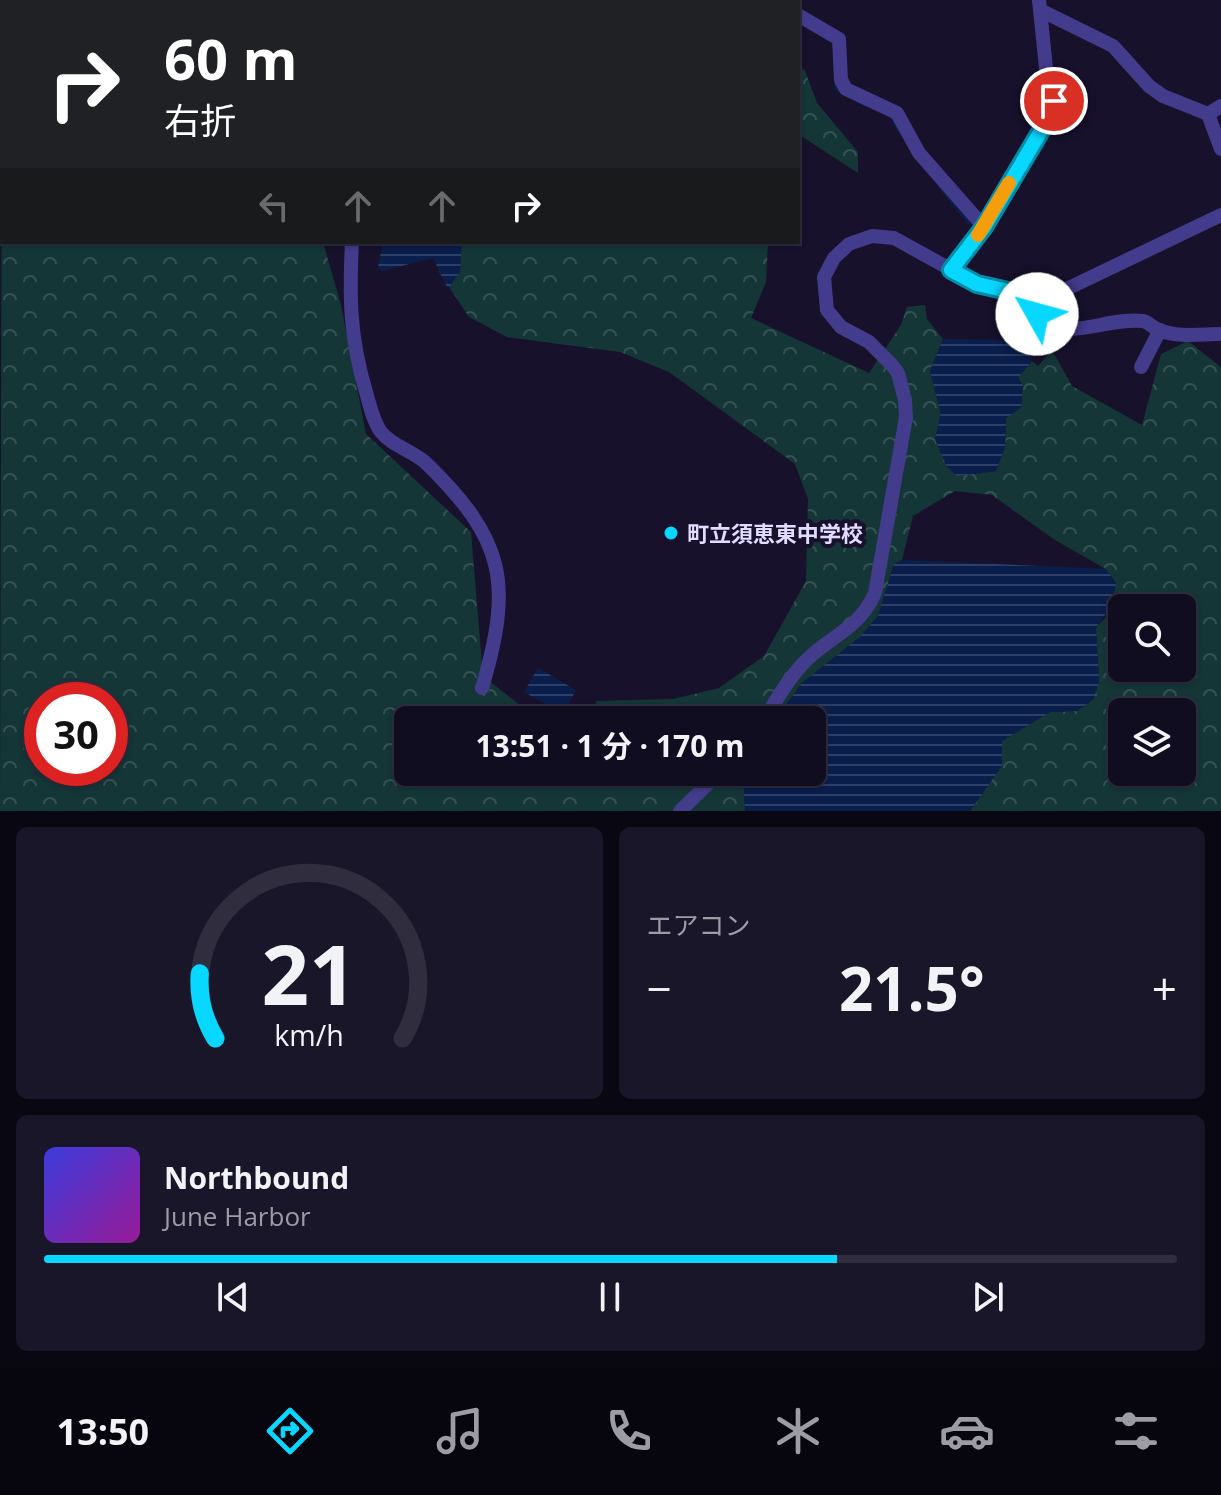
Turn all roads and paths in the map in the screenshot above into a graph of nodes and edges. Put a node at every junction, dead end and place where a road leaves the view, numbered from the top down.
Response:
1 (1040, 6) edge
2 (800, 16) edge
3 (1215, 110) edge
4 (1221, 149) edge
5 (1221, 215) edge
6 (984, 227) junction
7 (352, 244) edge
8 (951, 270) junction
9 (1030, 296) junction
10 (1160, 330) junction
11 (1221, 334) edge
12 (1141, 367) dead end
13 (482, 688) dead end
14 (774, 706) edge
15 (706, 786) edge
16 (680, 811) edge

1 - 3 street
1 - 6 street
2 - 6 street
3 - 4 street
5 - 9 street
6 - 8 street
7 - 13 street
8 - 9 street
8 - 14 street
9 - 10 street
10 - 11 street
10 - 12 street
15 - 16 street

